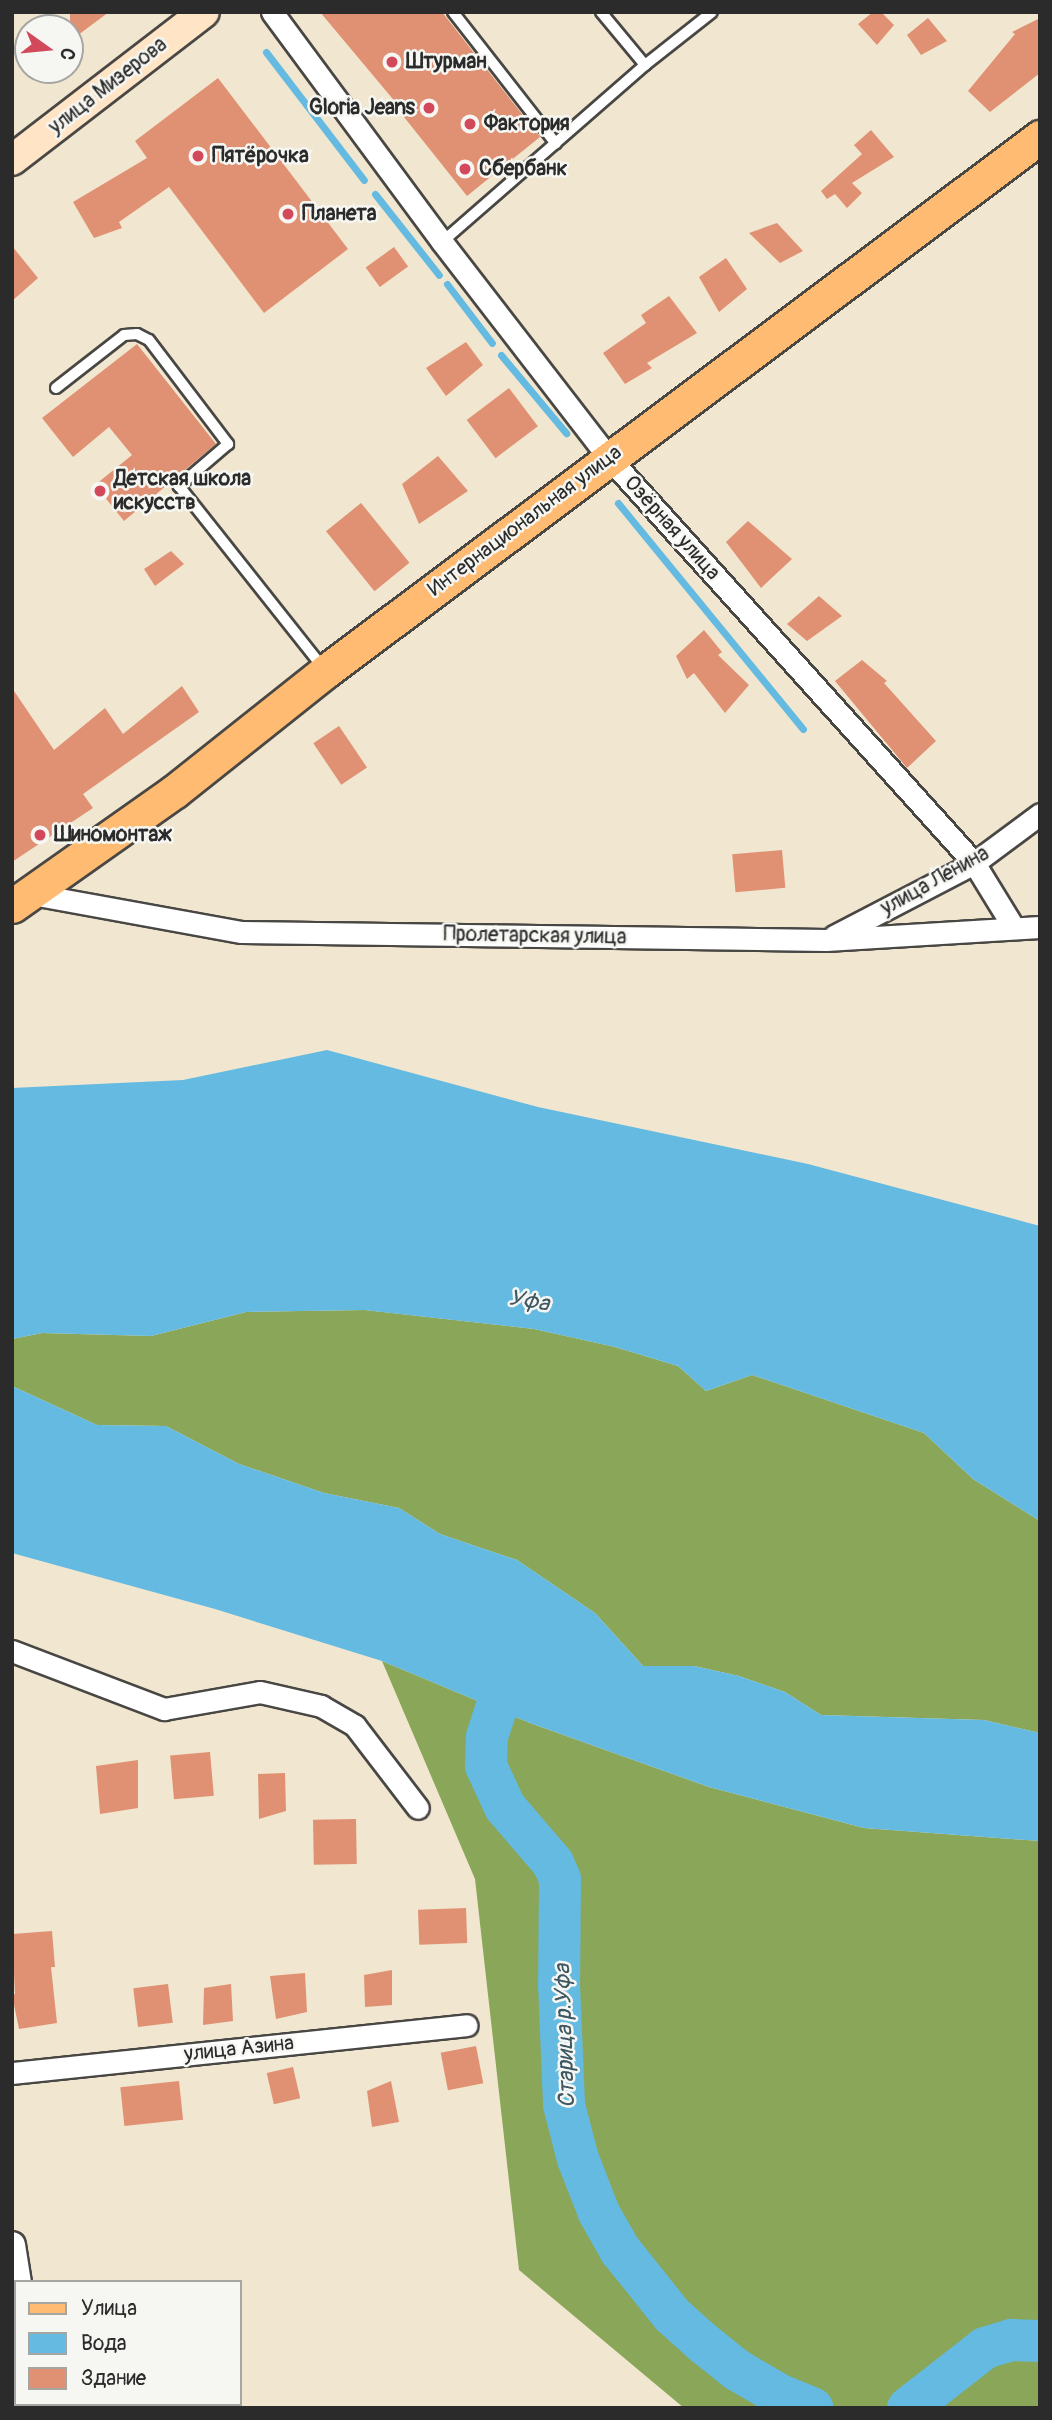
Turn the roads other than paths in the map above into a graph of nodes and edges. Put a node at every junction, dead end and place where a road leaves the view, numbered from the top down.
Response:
1 (204, 12) edge
2 (272, 12) edge
3 (453, 12) edge
4 (601, 12) edge
5 (712, 12) edge
6 (645, 65) junction
7 (1040, 138) edge
8 (556, 144) junction
9 (12, 160) edge
10 (442, 242) junction
11 (56, 388) dead end
12 (609, 458) junction
13 (326, 671) junction
14 (1040, 814) edge
15 (974, 863) junction
16 (22, 900) edge
17 (1040, 927) edge
18 (1014, 928) junction
19 (826, 940) junction
20 (12, 1651) edge
21 (418, 1808) dead end
22 (466, 2025) dead end
23 (12, 2073) edge
24 (12, 2245) edge
25 (18, 2280) edge

1 - 9 main road, улица Мизерова
2 - 10 street, Озёрная улица
3 - 8 lane
4 - 6 lane
5 - 6 lane
6 - 8 lane
7 - 12 main road, Интернациональная улица
8 - 10 lane
10 - 12 street, Озёрная улица
11 - 13 lane
12 - 13 main road, Интернациональная улица
12 - 15 street, Озёрная улица
13 - 16 main road, Интернациональная улица
14 - 15 street, улица Ленина
15 - 18 street, Озёрная улица
15 - 19 street, улица Ленина
16 - 19 street, Пролетарская улица
17 - 18 street, Пролетарская улица
18 - 19 street, Пролетарская улица
20 - 21 street
22 - 23 street, улица Азина
24 - 25 street

